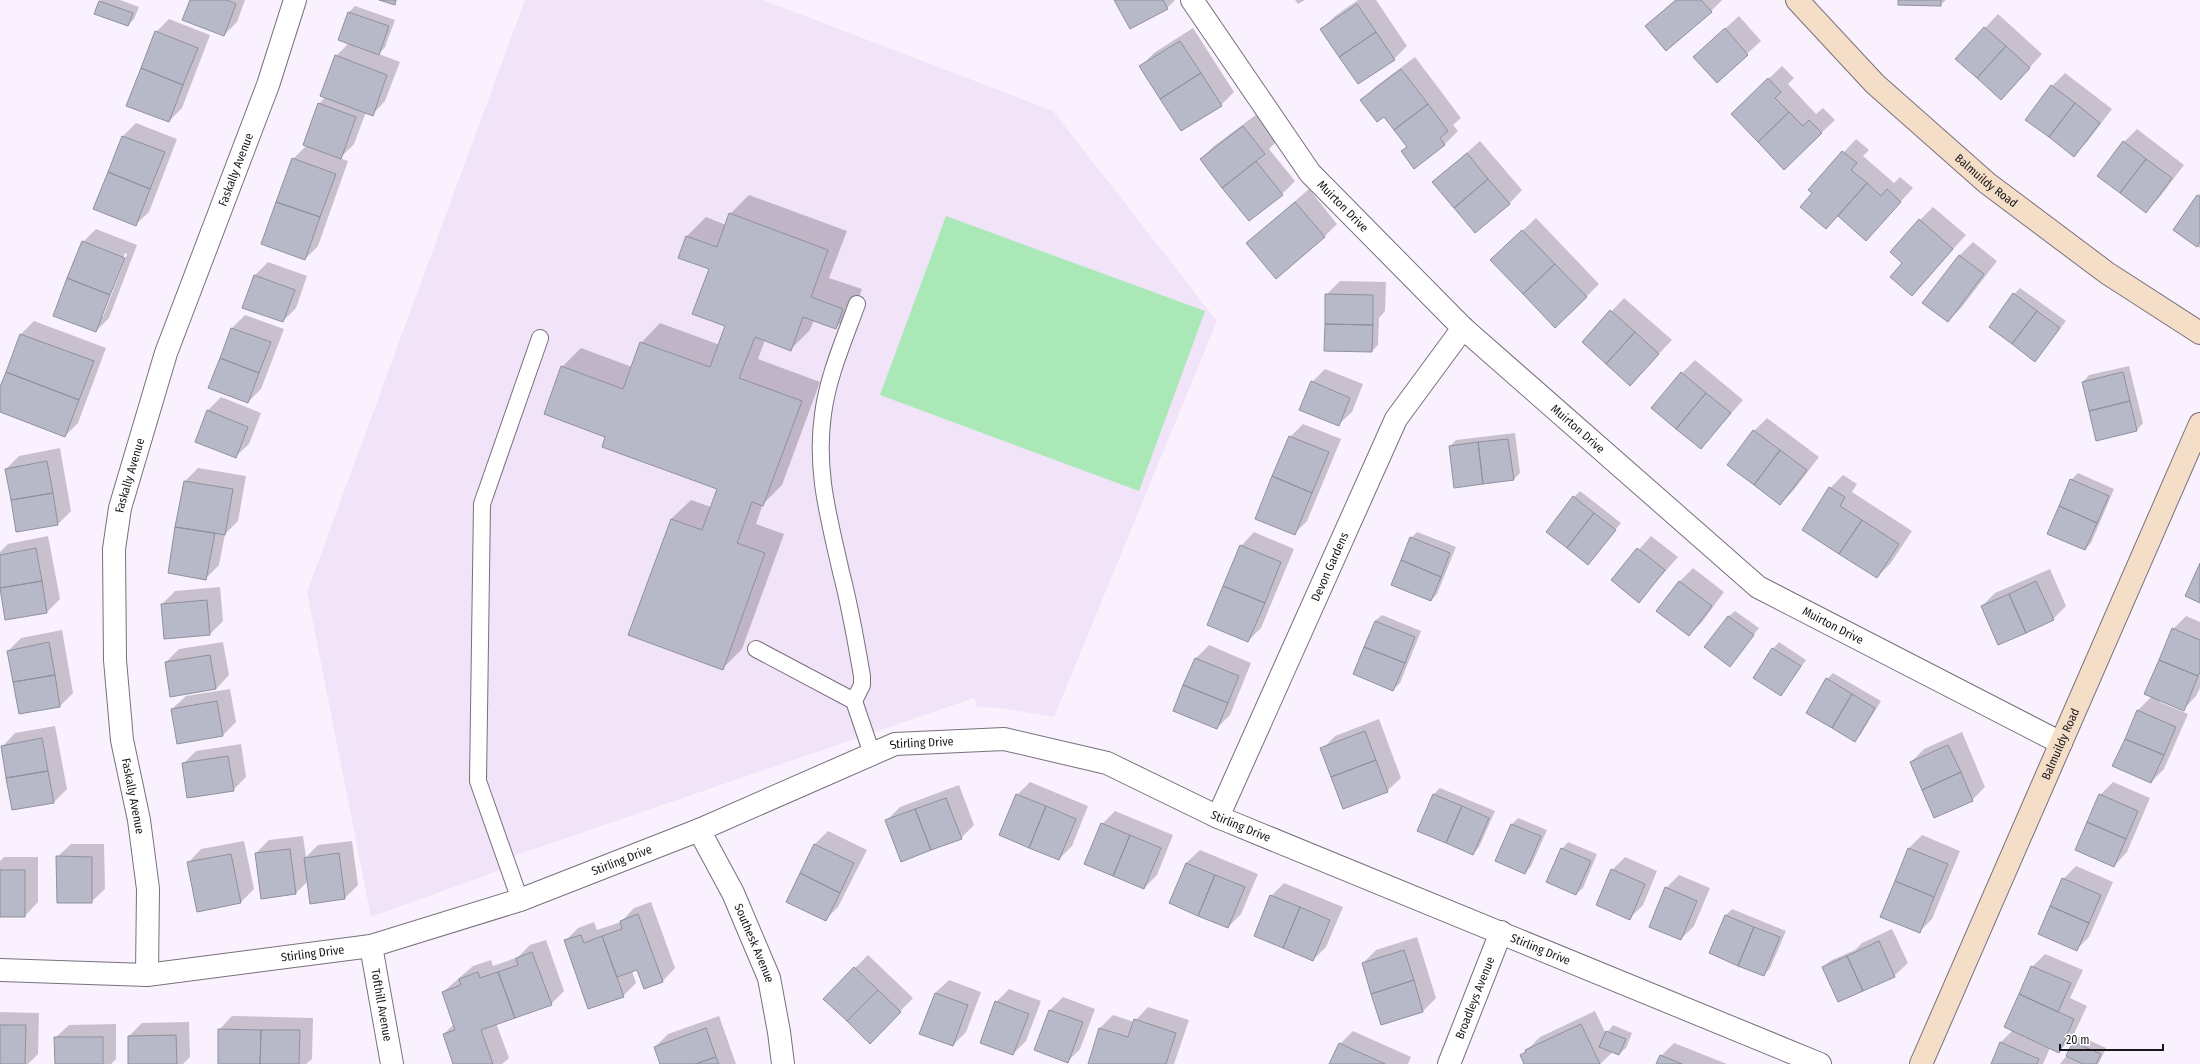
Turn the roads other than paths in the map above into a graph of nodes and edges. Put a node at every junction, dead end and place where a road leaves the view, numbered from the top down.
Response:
1 (295, 0) edge
2 (1192, 0) edge
3 (1797, 0) edge
4 (857, 304) dead end
5 (1463, 328) junction
6 (2200, 333) edge
7 (540, 338) dead end
8 (2200, 424) edge
9 (756, 649) dead end
10 (854, 701) junction
11 (2061, 743) junction
12 (872, 754) junction
13 (1218, 817) junction
14 (699, 830) junction
15 (520, 900) junction
16 (1501, 932) junction
17 (370, 946) junction
18 (0, 970) edge
19 (148, 975) junction
20 (392, 1064) edge
21 (782, 1064) edge
22 (1449, 1064) edge
23 (1820, 1064) edge
24 (1921, 1064) edge

1 - 19 street, Faskally Avenue
2 - 5 street, Muirton Drive
3 - 6 street, Balmuildy Road
4 - 10 lane
5 - 11 street, Muirton Drive
5 - 13 street, Devon Gardens
7 - 15 lane
8 - 11 street, Balmuildy Road
9 - 10 lane
10 - 12 lane
11 - 24 street, Balmuildy Road
12 - 13 street, Stirling Drive
12 - 14 street, Stirling Drive
13 - 16 street, Stirling Drive
14 - 15 street, Stirling Drive
14 - 21 street, Southesk Avenue
15 - 17 street, Stirling Drive
16 - 22 street, Broadleys Avenue
16 - 23 street, Stirling Drive
17 - 19 street, Stirling Drive
17 - 20 street, Tofthill Avenue
18 - 19 street, Stirling Drive

